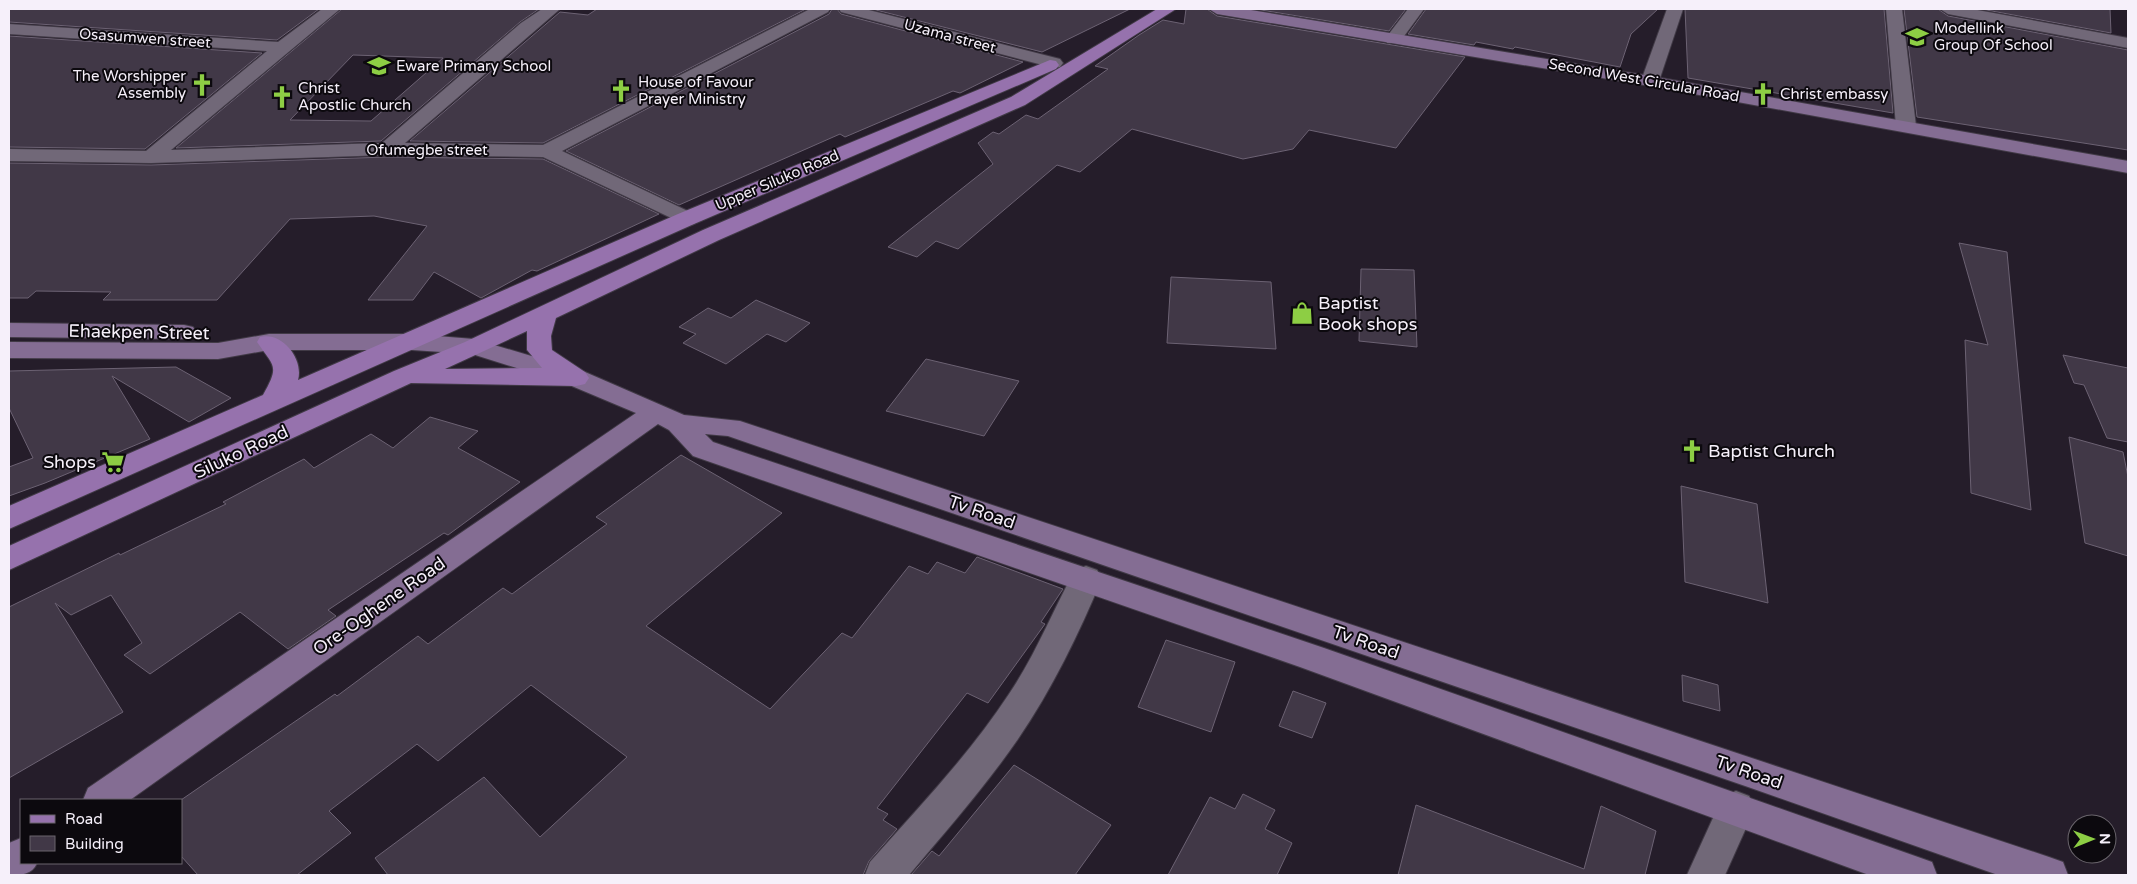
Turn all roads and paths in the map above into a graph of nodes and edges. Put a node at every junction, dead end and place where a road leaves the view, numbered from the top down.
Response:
1 (332, 9) edge
2 (552, 9) edge
3 (822, 9) edge
4 (847, 9) edge
5 (1137, 9) edge
6 (1168, 9) edge
7 (1217, 9) edge
8 (1416, 9) edge
9 (1675, 9) edge
10 (1894, 9) edge
11 (1948, 9) edge
12 (9, 29) edge
13 (1393, 39) junction
14 (2128, 43) edge
15 (282, 47) junction
16 (1054, 64) junction
17 (1650, 81) junction
18 (1906, 126) junction
19 (387, 149) junction
20 (547, 151) junction
21 (9, 155) edge
22 (151, 157) junction
23 (2128, 167) edge
24 (686, 219) junction
25 (545, 312) junction
26 (9, 330) edge
27 (269, 342) junction
28 (412, 342) junction
29 (474, 347) junction
30 (9, 350) edge
31 (403, 377) junction
32 (576, 378) junction
33 (272, 403) junction
34 (668, 418) junction
35 (9, 518) edge
36 (9, 559) edge
37 (1086, 578) junction
38 (102, 799) edge
39 (1736, 808) junction
40 (20, 857) edge
41 (9, 863) edge
42 (884, 875) edge
43 (1706, 875) edge
44 (1918, 875) edge
45 (2049, 875) edge

1 - 15 street
2 - 19 street
3 - 20 street
4 - 16 street, Uzama street
5 - 16 main road, Upper Siluko Road
6 - 25 main road, Upper Siluko Road
7 - 13 street, Second West Circular Road
8 - 13 street
9 - 17 street
10 - 18 street
11 - 14 street
12 - 15 street, Osasumwen street
13 - 17 street, Second West Circular Road
15 - 22 street
16 - 24 main road, Upper Siluko Road
17 - 18 street, Second West Circular Road
18 - 23 street, Second West Circular Road
19 - 20 street, Ofumegbe street
19 - 22 street, Ofumegbe street
20 - 24 street, Ofumegbe street
21 - 22 street, Ofumegbe street
24 - 28 main road, Upper Siluko Road
25 - 29 main road, Upper Siluko Road
25 - 32 main road
26 - 27 street, Ehaekpen Street
27 - 28 street, Ehaekpen Street
27 - 30 street, Ehaekpen Street
27 - 33 main road
28 - 29 street, Ehaekpen Street
28 - 33 main road, Siluko Road
29 - 31 main road, Siluko Road
29 - 32 street, Tv Road
31 - 32 main road
31 - 36 main road, Siluko Road
32 - 34 street, Tv Road
33 - 35 main road, Siluko Road
34 - 37 street, Tv Road
34 - 38 street, Ore-Oghene Road
34 - 45 street, Tv Road
37 - 39 street, Tv Road
37 - 42 street
39 - 43 street
39 - 44 street, Tv Road
40 - 41 street

